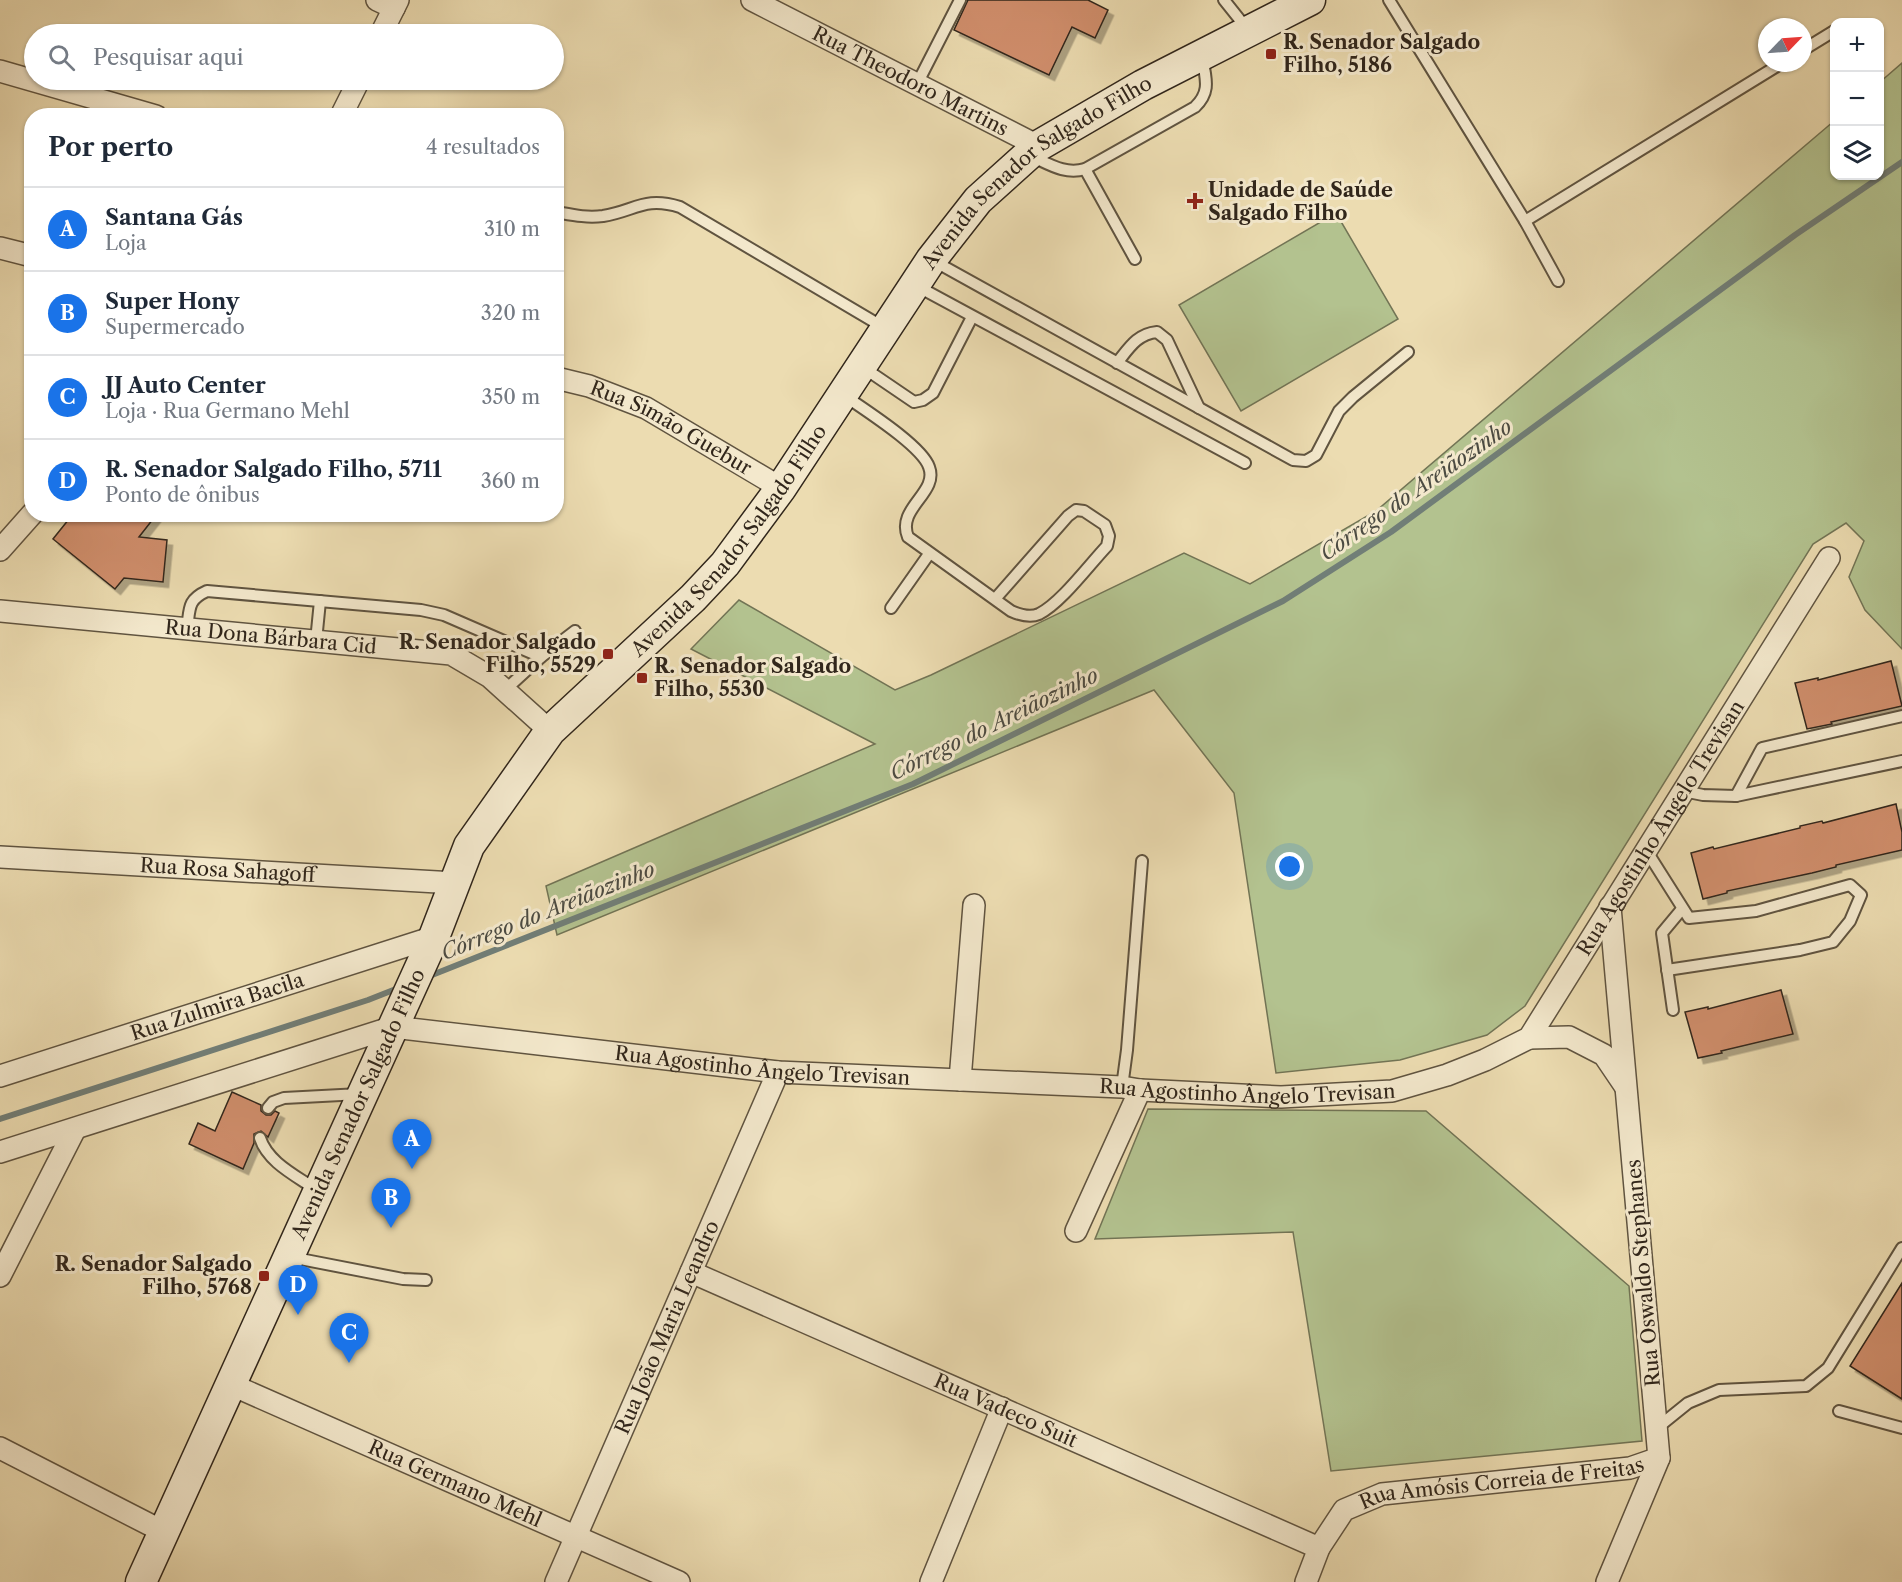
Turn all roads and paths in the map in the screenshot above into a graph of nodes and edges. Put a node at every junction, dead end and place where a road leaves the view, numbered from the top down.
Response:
1 (752, 0) edge
2 (960, 0) edge
3 (1224, 0) edge
4 (1310, 0) edge
5 (1389, 0) edge
6 (390, 3) edge
7 (384, 24) edge
8 (1249, 31) junction
9 (1830, 33) edge
10 (1812, 44) edge
11 (1202, 55) junction
12 (0, 71) edge
13 (1767, 72) edge
14 (24, 78) edge
15 (918, 84) junction
16 (66, 90) edge
17 (354, 90) edge
18 (128, 108) edge
19 (345, 108) edge
20 (1033, 150) junction
21 (1085, 169) junction
22 (564, 214) edge
23 (1524, 221) junction
24 (0, 248) edge
25 (24, 254) edge
26 (1135, 259) dead end
27 (932, 260) junction
28 (1558, 281) dead end
29 (915, 285) junction
30 (972, 317) junction
31 (886, 329) junction
32 (1408, 352) dead end
33 (1117, 363) junction
34 (861, 366) junction
35 (564, 380) edge
36 (843, 394) junction
37 (1199, 408) junction
38 (1245, 463) dead end
39 (781, 488) junction
40 (25, 522) edge
41 (0, 550) edge
42 (929, 554) junction
43 (1829, 558) dead end
44 (995, 599) junction
45 (320, 601) junction
46 (891, 608) dead end
47 (0, 610) edge
48 (187, 629) junction
49 (575, 631) dead end
50 (316, 641) junction
51 (541, 657) junction
52 (505, 690) junction
53 (1902, 716) edge
54 (550, 731) junction
55 (1902, 761) edge
56 (1683, 791) junction
57 (1736, 795) junction
58 (1646, 850) junction
59 (0, 858) edge
60 (1142, 861) dead end
61 (455, 883) junction
62 (974, 905) dead end
63 (1610, 908) junction
64 (1682, 909) junction
65 (434, 937) junction
66 (1667, 970) junction
67 (1673, 1010) dead end
68 (393, 1027) junction
69 (1530, 1038) junction
70 (778, 1072) junction
71 (0, 1076) edge
72 (960, 1080) junction
73 (1131, 1088) junction
74 (1626, 1088) junction
75 (363, 1094) junction
76 (268, 1108) dead end
77 (75, 1129) junction
78 (260, 1138) dead end
79 (0, 1152) edge
80 (319, 1192) junction
81 (1076, 1232) dead end
82 (1902, 1248) edge
83 (290, 1257) junction
84 (691, 1272) junction
85 (0, 1276) edge
86 (426, 1280) dead end
87 (232, 1385) junction
88 (1002, 1408) junction
89 (1839, 1411) dead end
90 (1656, 1428) junction
91 (1902, 1428) edge
92 (0, 1448) edge
93 (1659, 1458) junction
94 (164, 1532) junction
95 (576, 1535) junction
96 (1319, 1548) junction
97 (141, 1582) edge
98 (556, 1582) edge
99 (679, 1582) edge
100 (931, 1582) edge
101 (1306, 1582) edge
102 (1607, 1582) edge

1 - 15 street, Rua Theodoro Martins
2 - 15 lane
3 - 8 lane
4 - 8 main road, Avenida Senador Salgado Filho
5 - 23 lane
6 - 7 street
8 - 11 main road, Avenida Senador Salgado Filho
9 - 10 lane
11 - 20 main road, Avenida Senador Salgado Filho
11 - 21 lane
12 - 14 street
13 - 23 lane
15 - 20 street, Rua Theodoro Martins
16 - 18 street
17 - 19 street
20 - 21 lane
20 - 27 main road, Avenida Senador Salgado Filho
21 - 26 lane
22 - 31 lane
23 - 28 lane
24 - 25 street
27 - 29 main road, Avenida Senador Salgado Filho
27 - 33 lane
29 - 30 lane
29 - 31 main road, Avenida Senador Salgado Filho
30 - 34 lane
30 - 38 lane
31 - 34 main road, Avenida Senador Salgado Filho
32 - 37 lane
33 - 37 lane
33 - 37 lane
34 - 36 main road, Avenida Senador Salgado Filho
35 - 39 street, Rua Simão Guebur
36 - 39 main road, Avenida Senador Salgado Filho
36 - 42 lane
39 - 54 main road, Avenida Senador Salgado Filho
40 - 41 street
42 - 44 lane
42 - 46 lane
43 - 56 street, Rua Agostinho Ângelo Trevisan
44 - 44 lane
45 - 48 lane
45 - 50 lane
45 - 51 lane
47 - 48 street, Rua Dona Bárbara Cid
48 - 50 street, Rua Dona Bárbara Cid
49 - 51 lane
50 - 52 street, Rua Dona Bárbara Cid
51 - 52 lane
52 - 54 street, Rua Dona Bárbara Cid
53 - 57 lane
54 - 61 main road, Avenida Senador Salgado Filho
55 - 57 lane
56 - 57 lane
56 - 58 street, Rua Agostinho Ângelo Trevisan
58 - 63 street, Rua Agostinho Ângelo Trevisan
58 - 64 lane
59 - 61 street, Rua Rosa Sahagoff
60 - 73 lane
61 - 65 main road, Avenida Senador Salgado Filho
62 - 72 street
63 - 69 street, Rua Agostinho Ângelo Trevisan
63 - 74 street, Rua Oswaldo Stephanes
64 - 66 lane
64 - 66 lane
65 - 68 main road, Avenida Senador Salgado Filho
65 - 71 street, Rua Zulmira Bacila
66 - 67 lane
68 - 70 street, Rua Agostinho Ângelo Trevisan
68 - 75 main road, Avenida Senador Salgado Filho
68 - 77 street
69 - 73 street, Rua Agostinho Ângelo Trevisan
69 - 74 street, Rua Oswaldo Stephanes
70 - 72 street, Rua Agostinho Ângelo Trevisan
70 - 84 street, Rua João Maria Leandro
72 - 73 street, Rua Agostinho Ângelo Trevisan
73 - 81 street
74 - 90 street, Rua Oswaldo Stephanes
75 - 76 lane
75 - 80 main road, Avenida Senador Salgado Filho
77 - 79 street
77 - 85 street
78 - 80 lane
80 - 83 main road, Avenida Senador Salgado Filho
82 - 90 lane
83 - 86 lane
83 - 87 main road, Avenida Senador Salgado Filho
84 - 88 street, Rua Vadeco Suit
84 - 95 street, Rua João Maria Leandro
87 - 94 main road, Avenida Senador Salgado Filho
87 - 95 street, Rua Germano Mehl
88 - 96 street, Rua Vadeco Suit
88 - 100 street
89 - 91 lane
90 - 93 street, Rua Oswaldo Stephanes
92 - 94 street
93 - 96 street, Rua Amósis Correia de Freitas
93 - 102 street
94 - 97 main road, Avenida Senador Salgado Filho
95 - 98 street, Rua João Maria Leandro
95 - 99 street, Rua Germano Mehl
96 - 101 street

